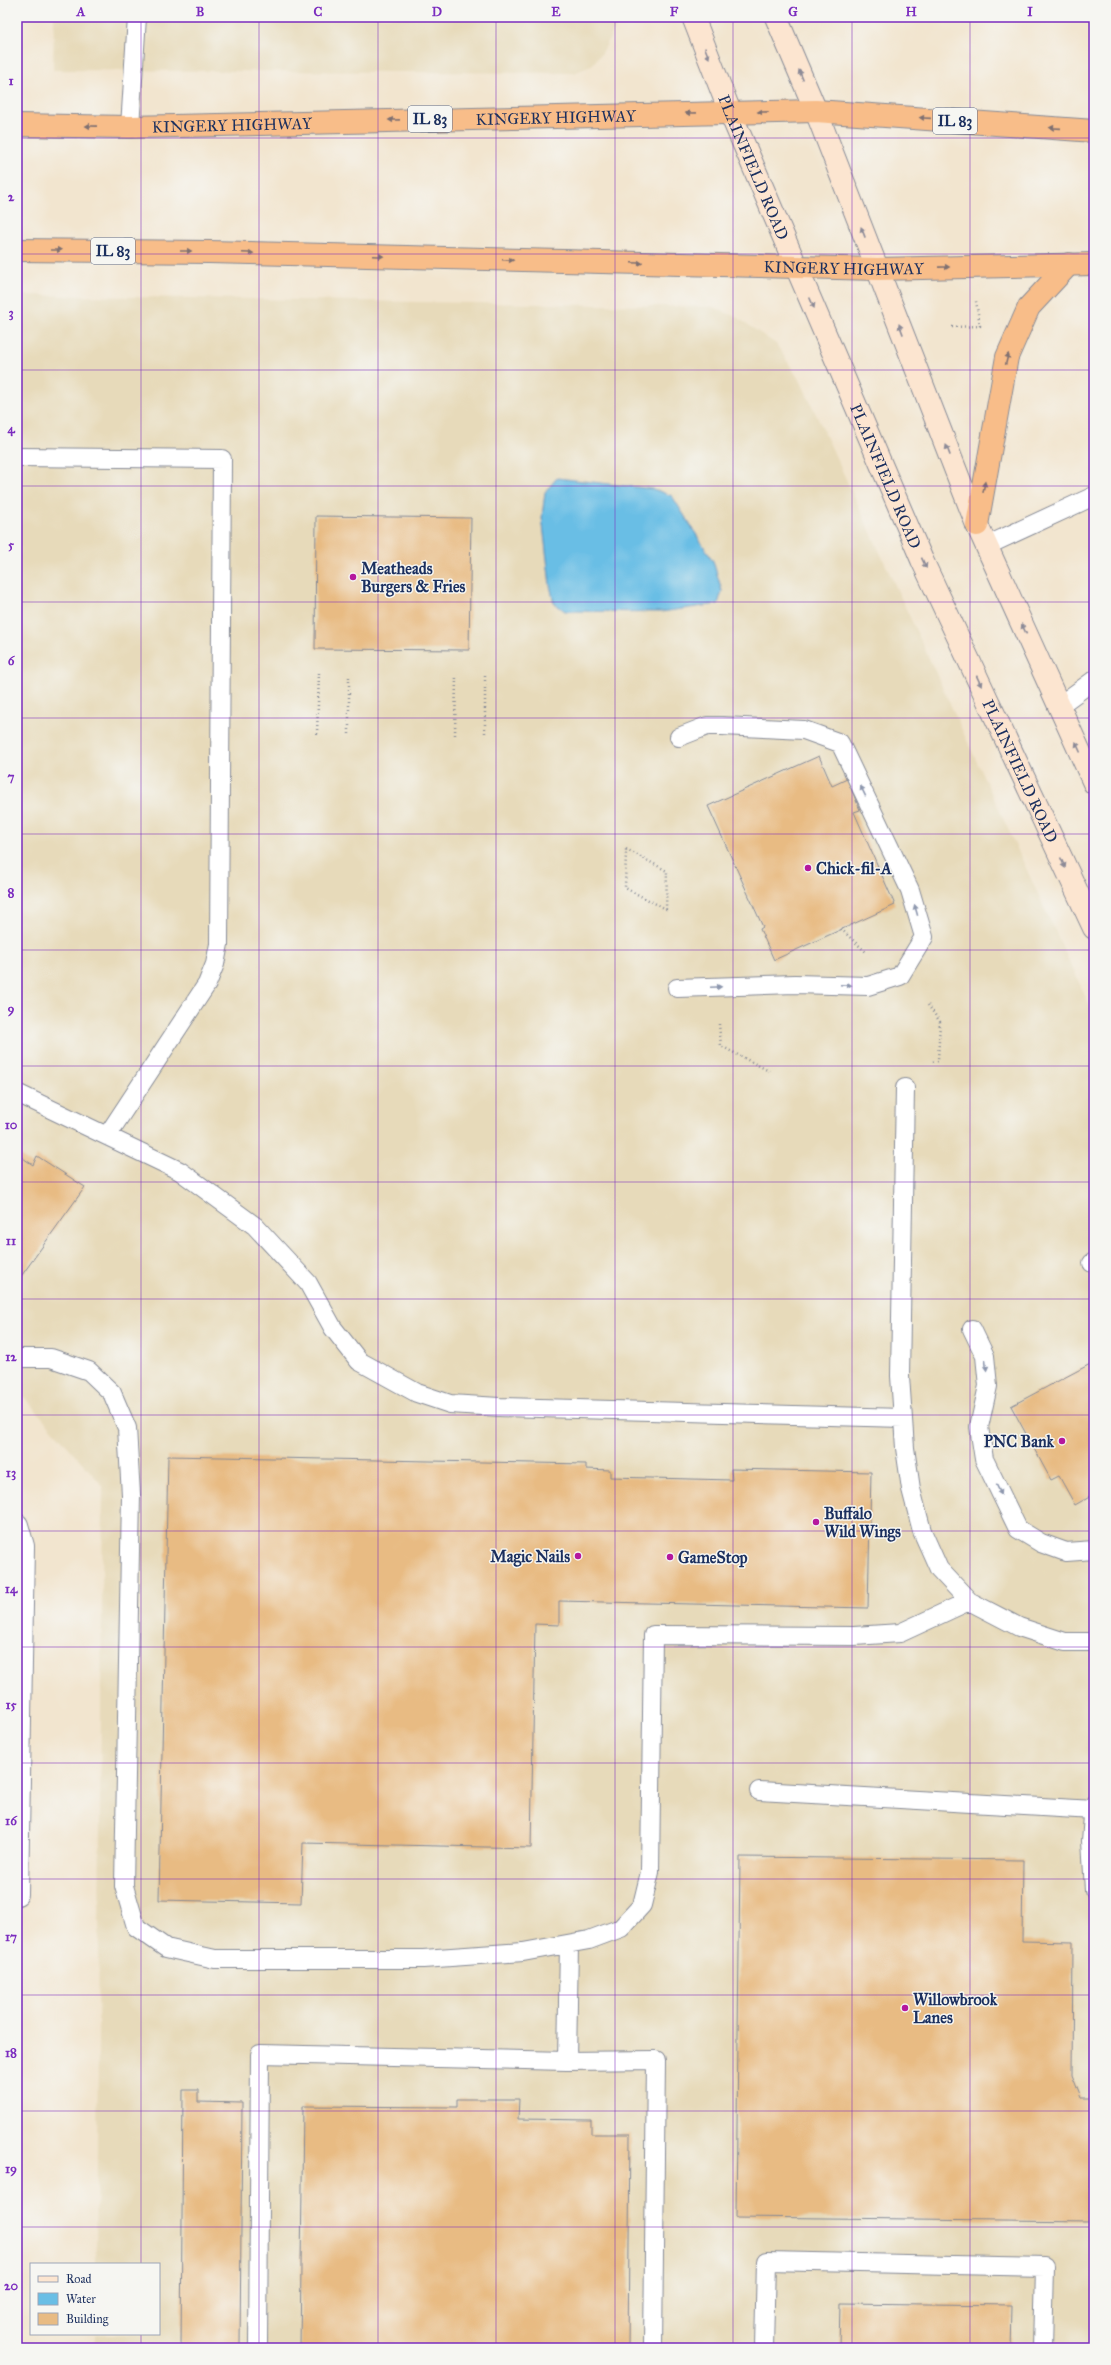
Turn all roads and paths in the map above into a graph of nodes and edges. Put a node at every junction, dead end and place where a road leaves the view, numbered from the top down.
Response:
1 (136, 17) edge
2 (693, 17) edge
3 (776, 17) edge
4 (816, 110) junction
5 (730, 112) junction
6 (17, 126) edge
7 (130, 127) junction
8 (1094, 131) edge
9 (17, 250) edge
10 (1069, 264) junction
11 (1094, 264) edge
12 (796, 267) junction
13 (877, 269) junction
14 (976, 301) dead end
15 (952, 327) dead end
16 (17, 457) edge
17 (1094, 496) edge
18 (977, 525) junction
19 (986, 546) junction
20 (319, 673) dead end
21 (349, 674) dead end
22 (456, 675) dead end
23 (485, 676) dead end
24 (1094, 680) edge
25 (1060, 705) junction
26 (317, 734) dead end
27 (349, 734) dead end
28 (455, 735) dead end
29 (485, 735) dead end
30 (679, 737) dead end
31 (1094, 783) edge
32 (667, 871) joint
33 (1094, 928) edge
34 (841, 929) dead end
35 (871, 956) dead end
36 (677, 988) dead end
37 (928, 1005) dead end
38 (719, 1024) dead end
39 (931, 1062) dead end
40 (769, 1071) dead end
41 (905, 1088) dead end
42 (17, 1093) edge
43 (107, 1136) junction
44 (972, 1329) dead end
45 (17, 1358) edge
46 (903, 1418) junction
47 (17, 1525) edge
48 (1094, 1550) edge
49 (969, 1601) junction
50 (1094, 1642) edge
51 (759, 1791) dead end
52 (1094, 1808) edge
53 (1094, 1890) edge
54 (17, 1894) edge
55 (569, 1944) junction
56 (567, 2061) junction
57 (258, 2348) edge
58 (653, 2348) edge
59 (764, 2348) edge
60 (1043, 2348) edge

1 - 7 lane
2 -> 5 main road, PLAINFIELD ROAD
4 -> 3 main road
4 -> 5 highway, KINGERY HIGHWAY / IL 83
8 -> 4 highway, KINGERY HIGHWAY / IL 83
13 -> 4 main road
5 -> 7 highway, KINGERY HIGHWAY / IL 83
5 - 12 main road, PLAINFIELD ROAD
7 -> 6 highway, KINGERY HIGHWAY / IL 83
9 -> 12 highway, KINGERY HIGHWAY / IL 83
10 - 11 highway, KINGERY HIGHWAY / IL 83
13 -> 10 highway, KINGERY HIGHWAY / IL 83
18 -> 10 highway
12 - 13 highway, KINGERY HIGHWAY / IL 83
12 -> 33 main road, PLAINFIELD ROAD
18 -> 13 main road
14 - 15 path
16 - 43 lane
17 - 19 lane
18 - 19 main road
25 -> 19 main road
20 - 26 path
21 - 27 path
22 - 28 path
23 - 29 path
24 - 25 lane
31 -> 25 main road
36 -> 30 lane
32 - 32 path
34 - 35 path
37 - 39 path
38 - 40 path
41 - 46 lane
42 - 43 lane
43 - 46 lane
44 -> 48 lane
45 - 55 lane
46 - 49 lane
47 - 54 street
49 - 50 lane
49 - 55 lane
51 - 52 lane
52 - 53 lane
55 - 56 lane
56 - 57 lane
56 - 58 lane
59 - 60 lane

